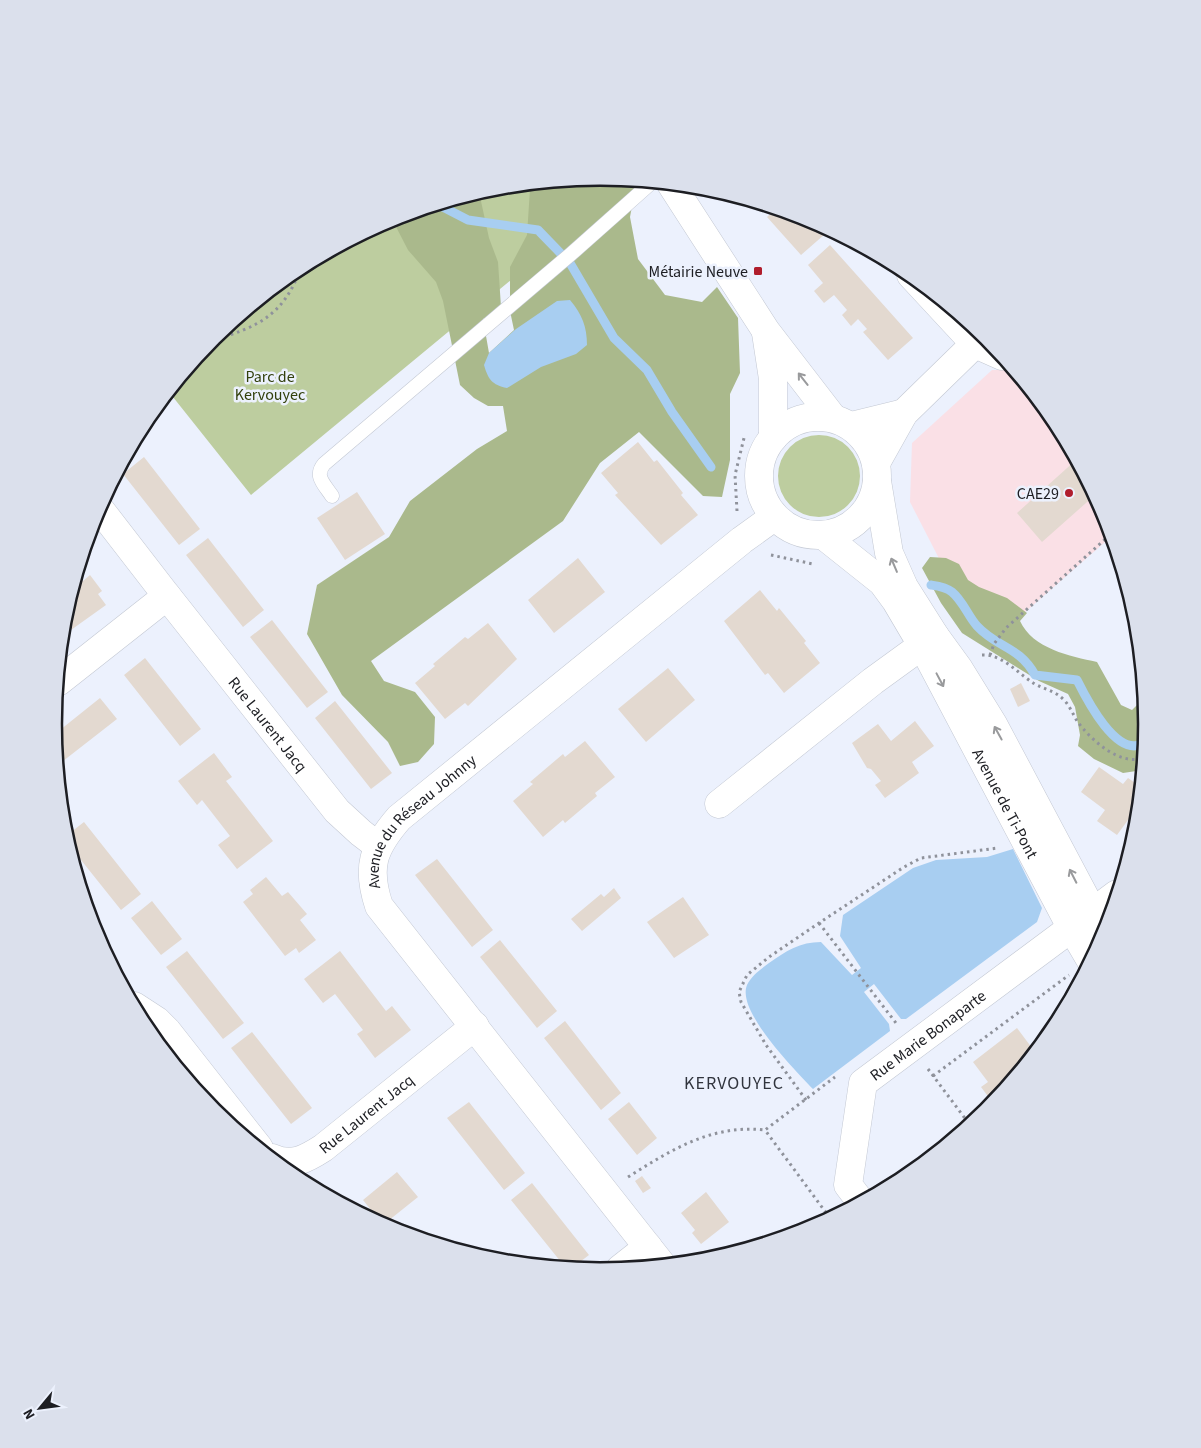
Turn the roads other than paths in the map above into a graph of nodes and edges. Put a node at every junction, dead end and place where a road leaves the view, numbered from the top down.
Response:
1 (645, 188) edge
2 (676, 192) edge
3 (766, 331) junction
4 (978, 341) edge
5 (904, 413) junction
6 (842, 422) junction
7 (772, 438) junction
8 (876, 472) junction
9 (332, 496) dead end
10 (104, 515) edge
11 (774, 517) junction
12 (824, 535) junction
13 (167, 596) junction
14 (928, 640) junction
15 (65, 676) edge
16 (719, 804) dead end
17 (378, 846) junction
18 (1107, 905) edge
19 (1089, 925) edge
20 (1084, 960) edge
21 (148, 1015) edge
22 (475, 1026) junction
23 (233, 1116) edge
24 (290, 1163) edge
25 (857, 1197) edge
26 (655, 1256) edge

1 - 9 lane
2 - 3 street
6 -> 3 street
3 - 7 street
4 - 5 street
5 - 6 street
5 - 8 street
6 - 7 street
6 - 8 street
7 - 11 street
8 - 12 street
14 -> 8 street, Avenue de Ti-Pont
10 - 13 street, Rue Laurent Jacq
11 - 12 street
11 - 17 street, Avenue du Réseau Johnny
12 - 14 street, Avenue de Ti-Pont
13 - 15 street
13 - 17 street, Rue Laurent Jacq
14 - 16 street
14 -> 19 street, Avenue de Ti-Pont
19 -> 14 street, Avenue de Ti-Pont
17 - 22 street, Avenue du Réseau Johnny
18 - 19 street, Rue Marie Bonaparte
19 - 20 street, Avenue de Ti-Pont
19 - 25 street, Rue Marie Bonaparte
21 - 23 street
22 - 24 street, Rue Laurent Jacq
22 - 26 street, Avenue du Réseau Johnny

